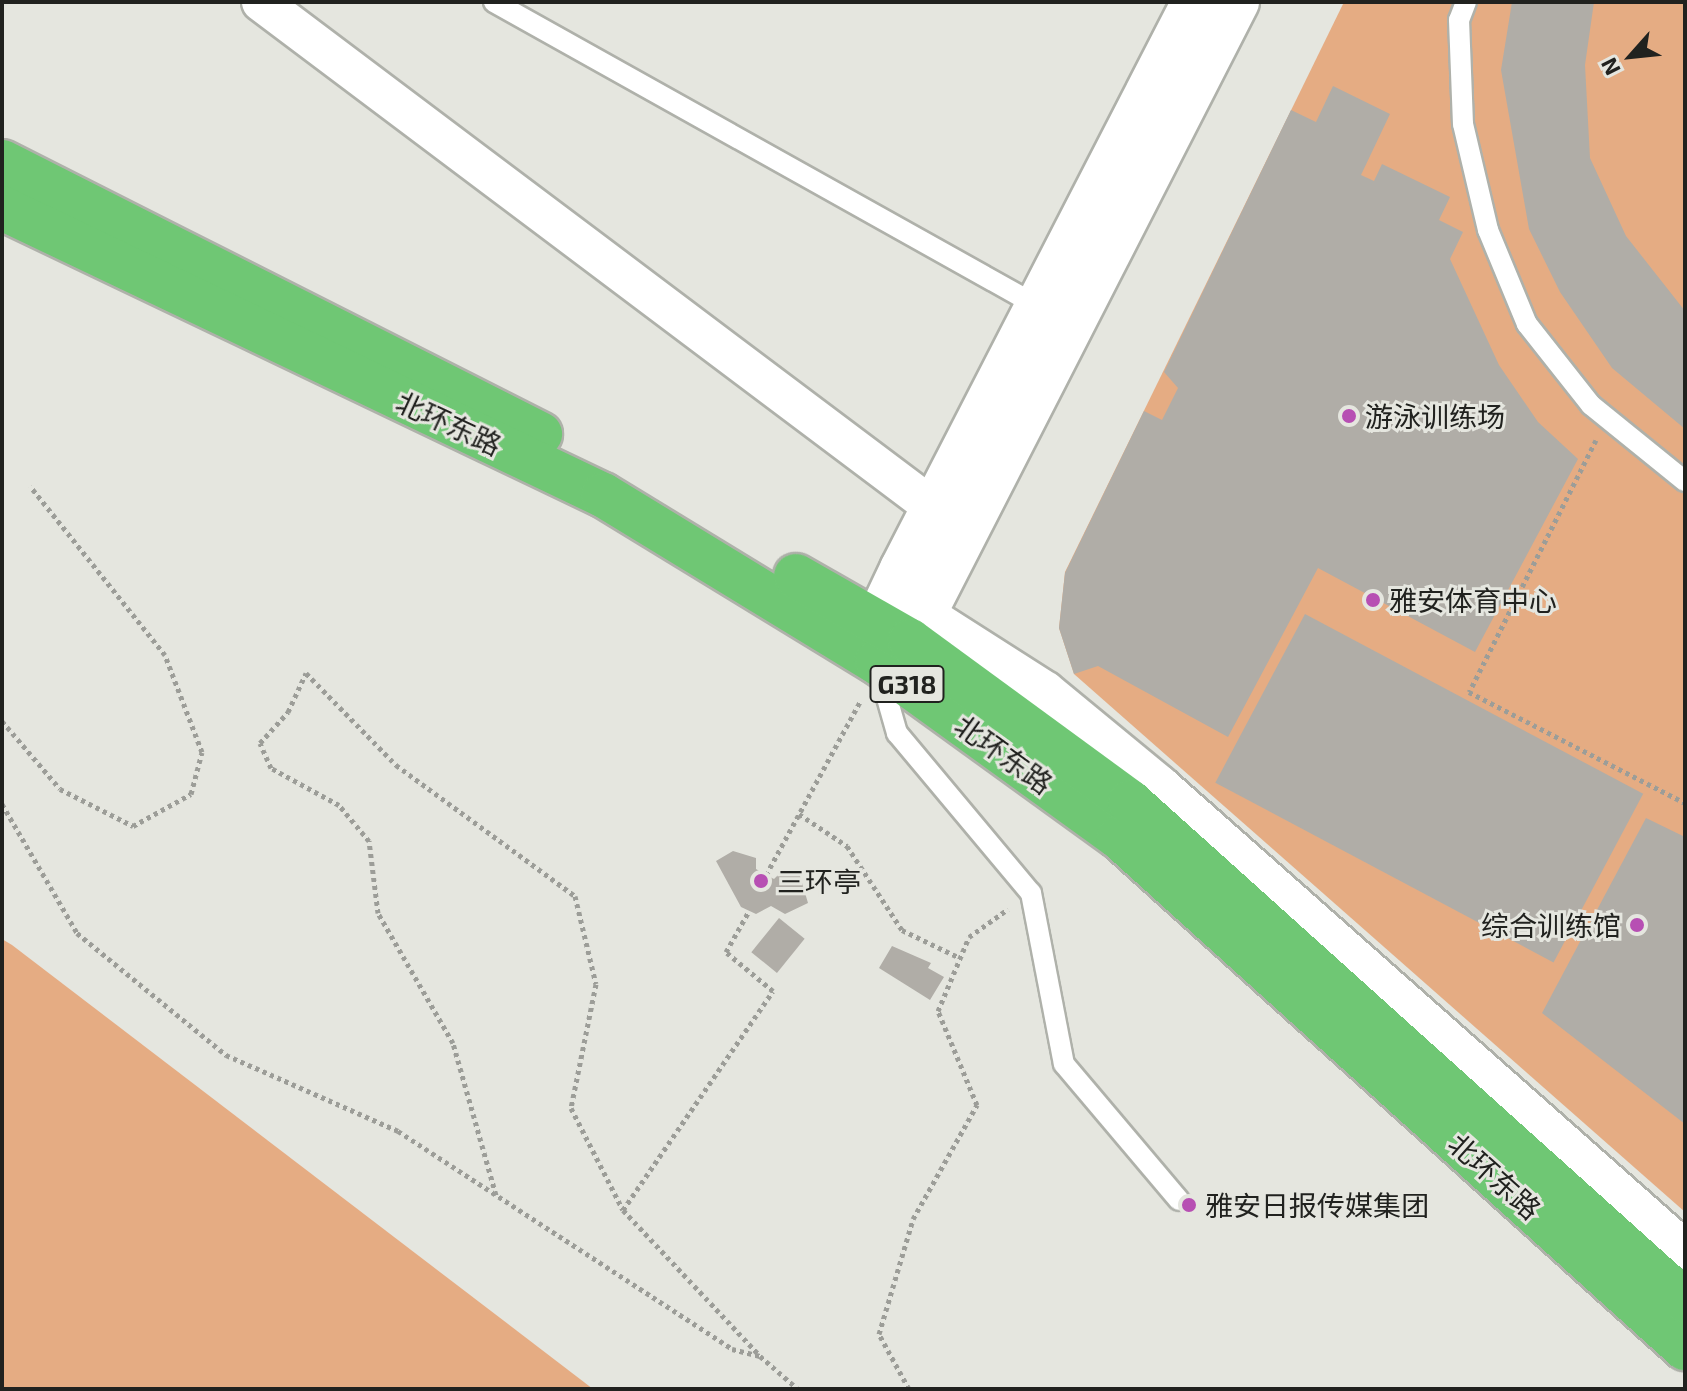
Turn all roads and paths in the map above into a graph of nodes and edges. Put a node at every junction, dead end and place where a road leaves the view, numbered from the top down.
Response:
1 (261, 2) edge
2 (494, 2) edge
3 (1194, 2) edge
4 (1237, 2) edge
5 (1466, 2) edge
6 (2, 162) edge
7 (2, 208) edge
8 (1038, 306) junction
9 (1607, 418) junction
10 (1685, 481) edge
11 (30, 486) dead end
12 (934, 508) junction
13 (897, 635) junction
14 (860, 702) dead end
15 (2, 721) edge
16 (1685, 803) edge
17 (2, 804) edge
18 (799, 814) junction
19 (766, 875) dead end
20 (1031, 893) junction
21 (749, 911) dead end
22 (960, 958) junction
23 (496, 1195) junction
24 (1179, 1200) dead end
25 (623, 1210) junction
26 (1685, 1250) edge
27 (1685, 1301) edge
28 (1685, 1348) edge
29 (760, 1356) junction
30 (798, 1389) edge
31 (909, 1389) edge

1 - 12 street
2 - 8 lane
3 - 8 street
4 - 13 street
5 - 9 lane
6 - 13 highway, 北环东路 / G318
7 - 13 highway, 北环东路 / G318
8 - 12 street
9 - 10 lane
9 - 16 path
11 - 15 path
12 - 13 street
13 - 20 lane
13 - 26 street
13 - 27 highway, 北环东路 / G318
13 - 28 highway, 北环东路 / G318
14 - 18 path
17 - 23 path
18 - 19 path
18 - 22 path
20 - 22 path
20 - 24 lane
21 - 25 path
22 - 31 path
23 - 25 path
23 - 29 path
25 - 29 path
29 - 30 path

